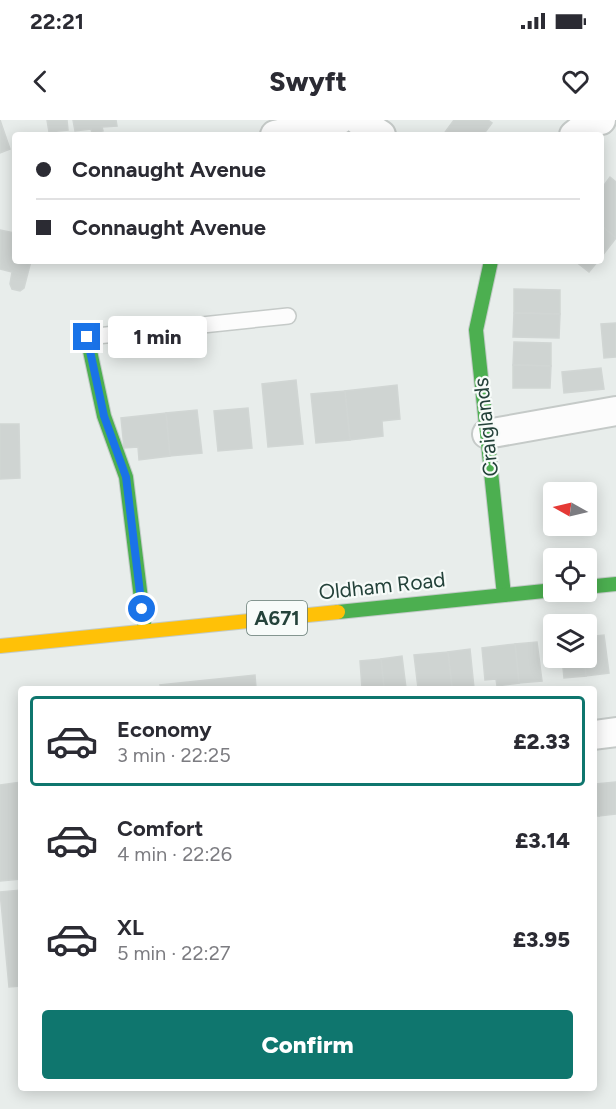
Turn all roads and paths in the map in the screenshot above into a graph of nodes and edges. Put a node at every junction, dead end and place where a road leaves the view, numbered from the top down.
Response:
1 (339, 120) edge
2 (358, 120) edge
3 (601, 120) edge
4 (288, 132) edge
5 (376, 132) edge
6 (578, 132) edge
7 (490, 264) edge
8 (288, 316) dead end
9 (87, 337) joint
10 (616, 411) edge
11 (487, 434) junction
12 (616, 584) edge
13 (597, 585) edge
14 (543, 591) edge
15 (504, 595) junction
16 (145, 631) junction
17 (0, 646) edge
18 (616, 732) edge
19 (597, 735) edge

1 - 4 street
2 - 5 street
3 - 6 street
7 - 11 street, Craiglands
8 - 9 lane
9 - 16 street
10 - 11 street
11 - 15 street, Craiglands
12 - 13 street
14 - 15 street, Oldham Road / A671
15 - 16 street, Oldham Road / A671
16 - 17 street, Oldham Road / A671
18 - 19 street

